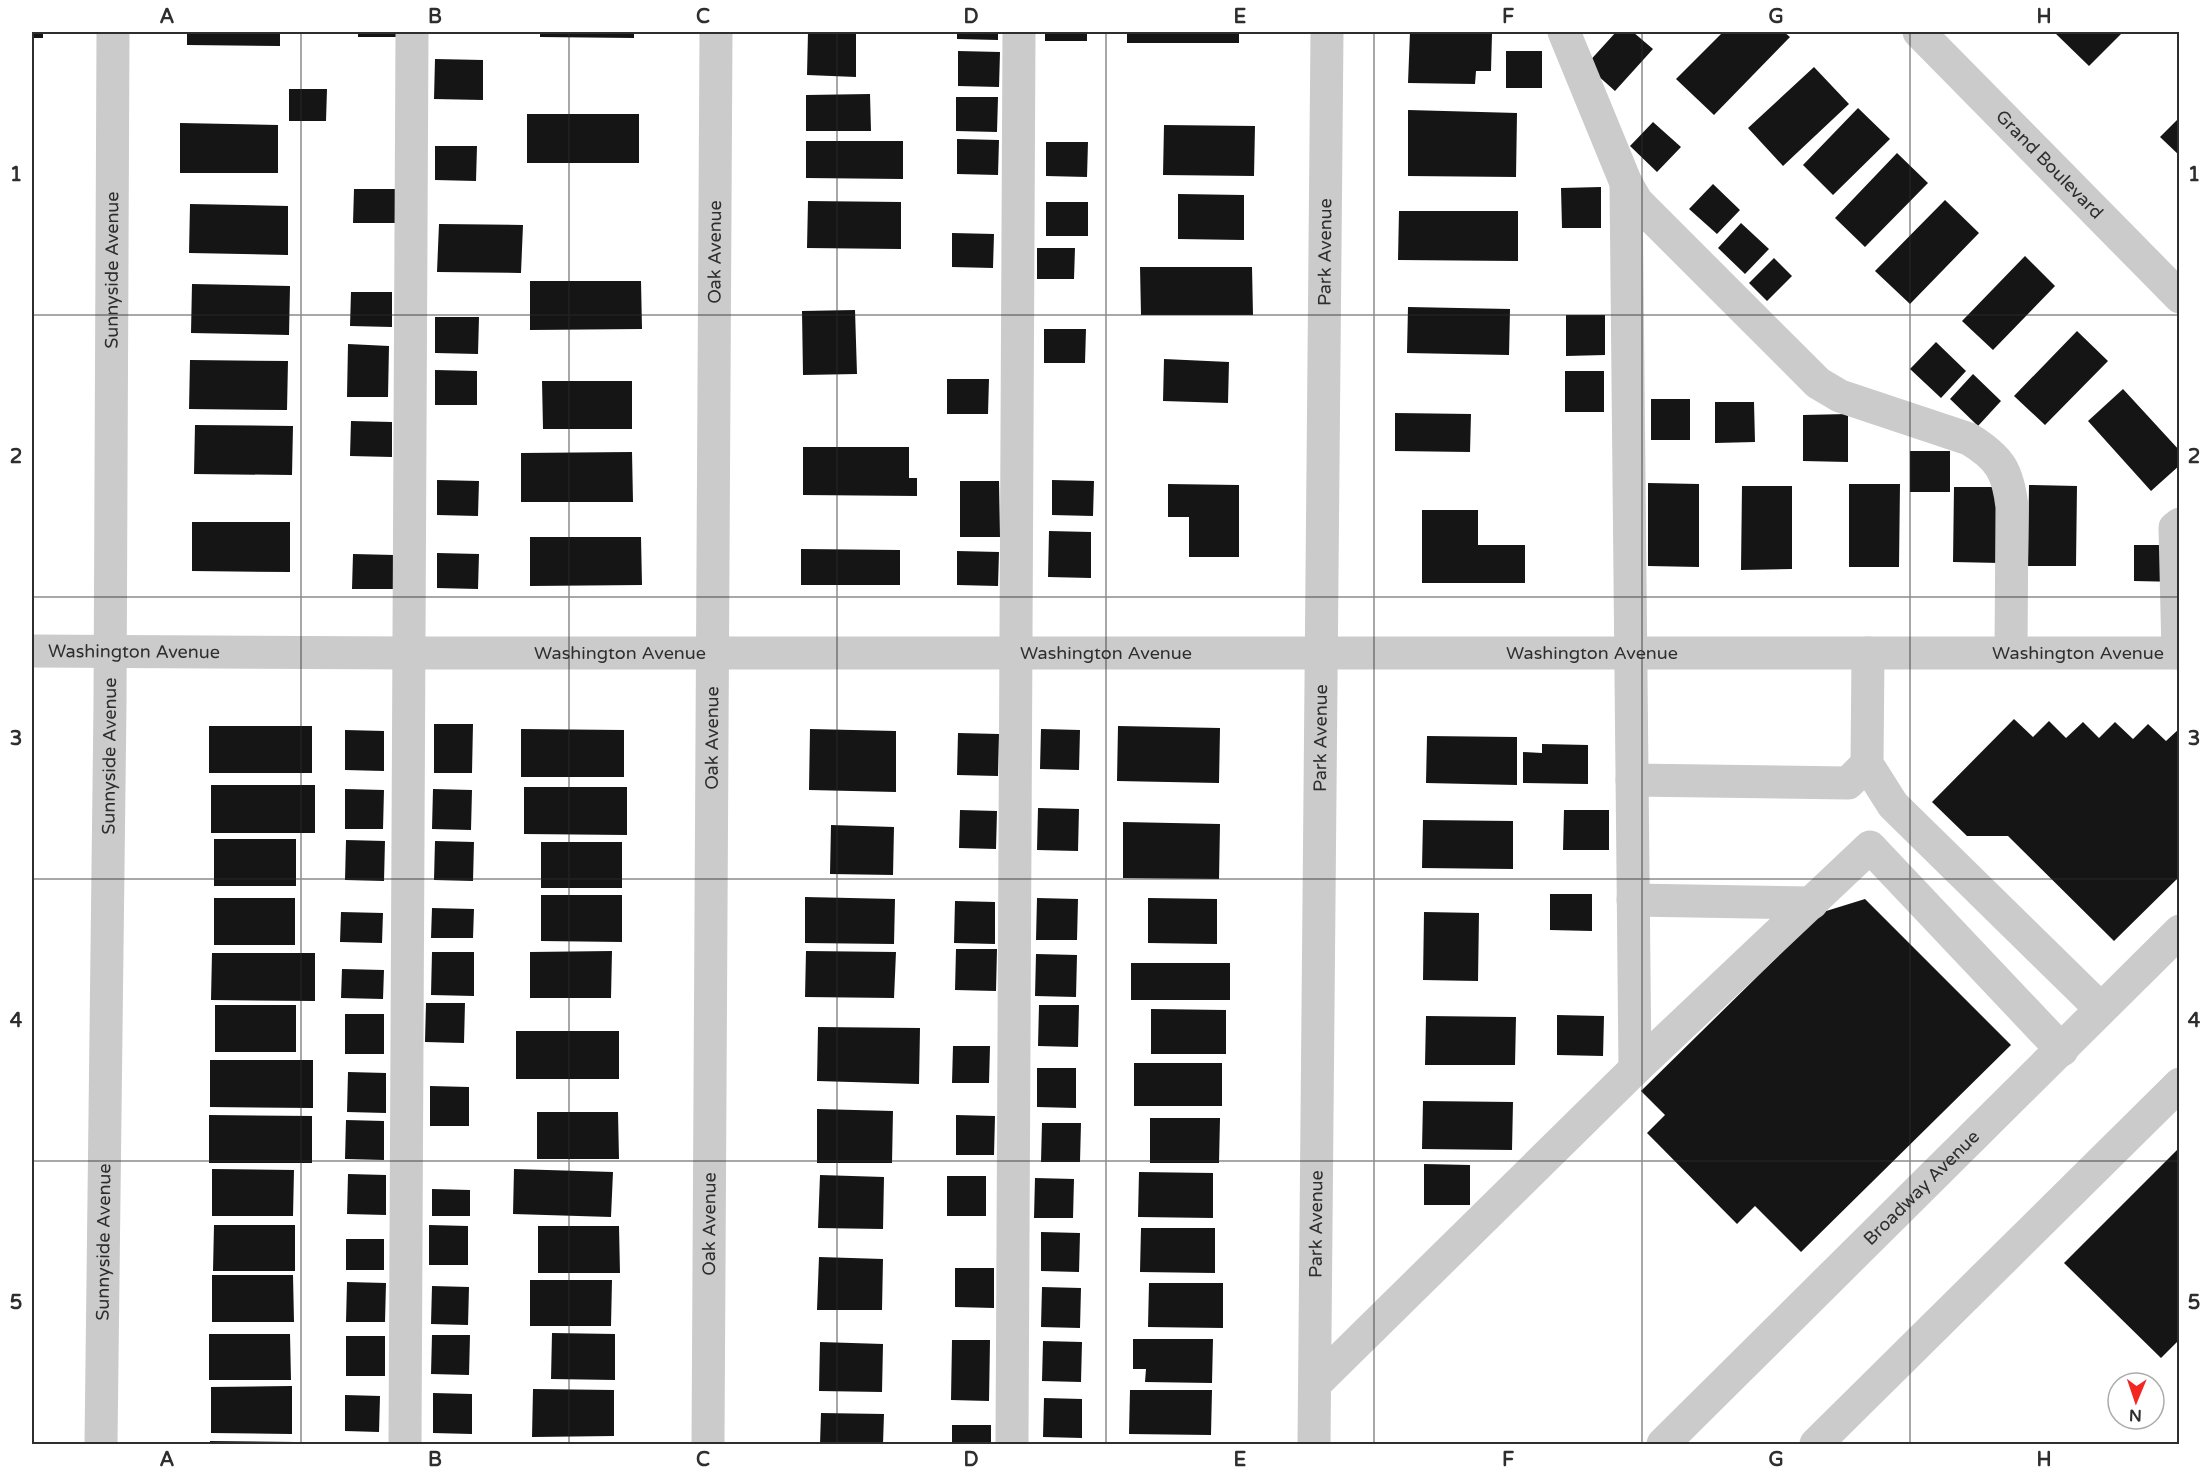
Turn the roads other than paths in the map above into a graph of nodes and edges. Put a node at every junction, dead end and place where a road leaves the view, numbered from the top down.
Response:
1 (113, 32) edge
2 (412, 32) edge
3 (716, 32) edge
4 (1019, 32) edge
5 (1327, 32) edge
6 (1564, 32) edge
7 (1919, 32) edge
8 (1626, 183) junction
9 (2180, 297) edge
10 (2180, 524) edge
11 (32, 651) edge
12 (110, 651) junction
13 (1321, 652) junction
14 (2011, 652) junction
15 (714, 653) junction
16 (1630, 653) junction
17 (1868, 653) junction
18 (2179, 653) edge
19 (409, 654) junction
20 (1017, 654) junction
21 (1867, 764) junction
22 (1632, 780) junction
23 (1633, 900) junction
24 (1812, 903) junction
25 (2180, 931) edge
26 (2101, 1009) junction
27 (2062, 1050) junction
28 (1635, 1069) junction
29 (2180, 1084) edge
30 (1316, 1383) junction
31 (101, 1444) edge
32 (405, 1444) edge
33 (708, 1444) edge
34 (1012, 1444) edge
35 (1314, 1444) edge
36 (1663, 1444) edge
37 (1816, 1444) edge

1 - 12 street, Sunnyside Avenue
2 - 19 street
3 - 15 street, Oak Avenue
4 - 20 street
5 - 13 street, Park Avenue
6 - 8 street
7 - 9 street, Grand Boulevard
8 - 14 street
8 - 16 street
10 - 18 street
11 - 12 street, Washington Avenue
12 - 19 street, Washington Avenue
12 - 31 street, Sunnyside Avenue
13 - 16 street, Washington Avenue
13 - 20 street, Washington Avenue
13 - 30 street, Park Avenue
14 - 17 street, Washington Avenue
14 - 18 street, Washington Avenue
15 - 19 street, Washington Avenue
15 - 20 street, Washington Avenue
15 - 33 street, Oak Avenue
16 - 17 street, Washington Avenue
16 - 22 street
17 - 21 street
19 - 32 street
20 - 34 street
21 - 22 street
21 - 26 street
22 - 23 street
23 - 24 street
23 - 28 street
24 - 27 street
24 - 28 street
25 - 26 street, Broadway Avenue
26 - 27 street, Broadway Avenue
27 - 36 street, Broadway Avenue
28 - 30 street
29 - 37 street
30 - 35 street, Park Avenue

